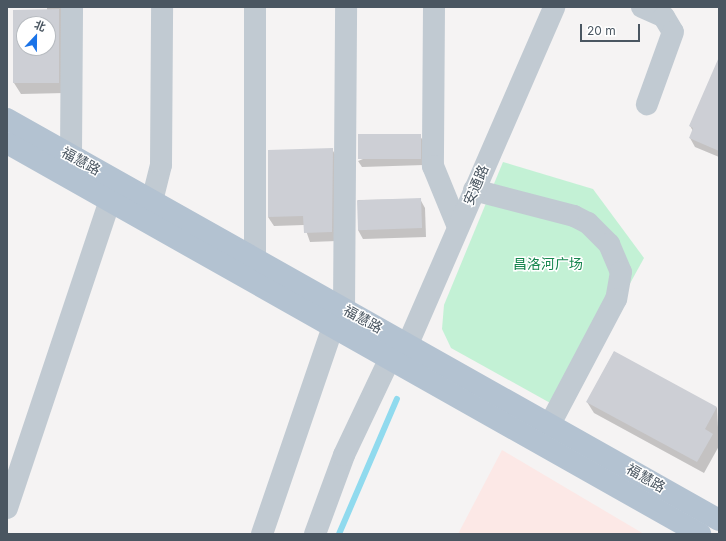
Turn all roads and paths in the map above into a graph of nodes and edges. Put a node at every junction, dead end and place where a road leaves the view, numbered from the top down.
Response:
1 (72, 7) edge
2 (162, 7) edge
3 (255, 7) edge
4 (346, 7) edge
5 (434, 7) edge
6 (554, 7) edge
7 (642, 7) edge
8 (647, 104) dead end
9 (7, 119) edge
10 (7, 143) edge
11 (71, 155) junction
12 (474, 190) junction
13 (110, 201) junction
14 (152, 201) junction
15 (458, 227) junction
16 (255, 258) junction
17 (339, 318) junction
18 (399, 355) junction
19 (550, 424) junction
20 (7, 508) edge
21 (719, 520) edge
22 (262, 534) edge
23 (315, 534) edge
24 (700, 534) edge

1 - 11 street
2 - 14 street
3 - 16 street
4 - 17 street
5 - 15 street
6 - 12 street, 安通路
7 - 8 street
9 - 11 main road, 福慧路
10 - 13 main road, 福慧路
11 - 14 main road, 福慧路
12 - 15 street, 安通路
12 - 19 street
13 - 17 main road, 福慧路
13 - 20 street
14 - 16 main road, 福慧路
15 - 18 street, 安通路
16 - 17 main road, 福慧路
17 - 18 main road, 福慧路
17 - 22 street
18 - 19 main road, 福慧路
18 - 23 street, 安通路
18 - 24 main road, 福慧路
19 - 21 main road, 福慧路

